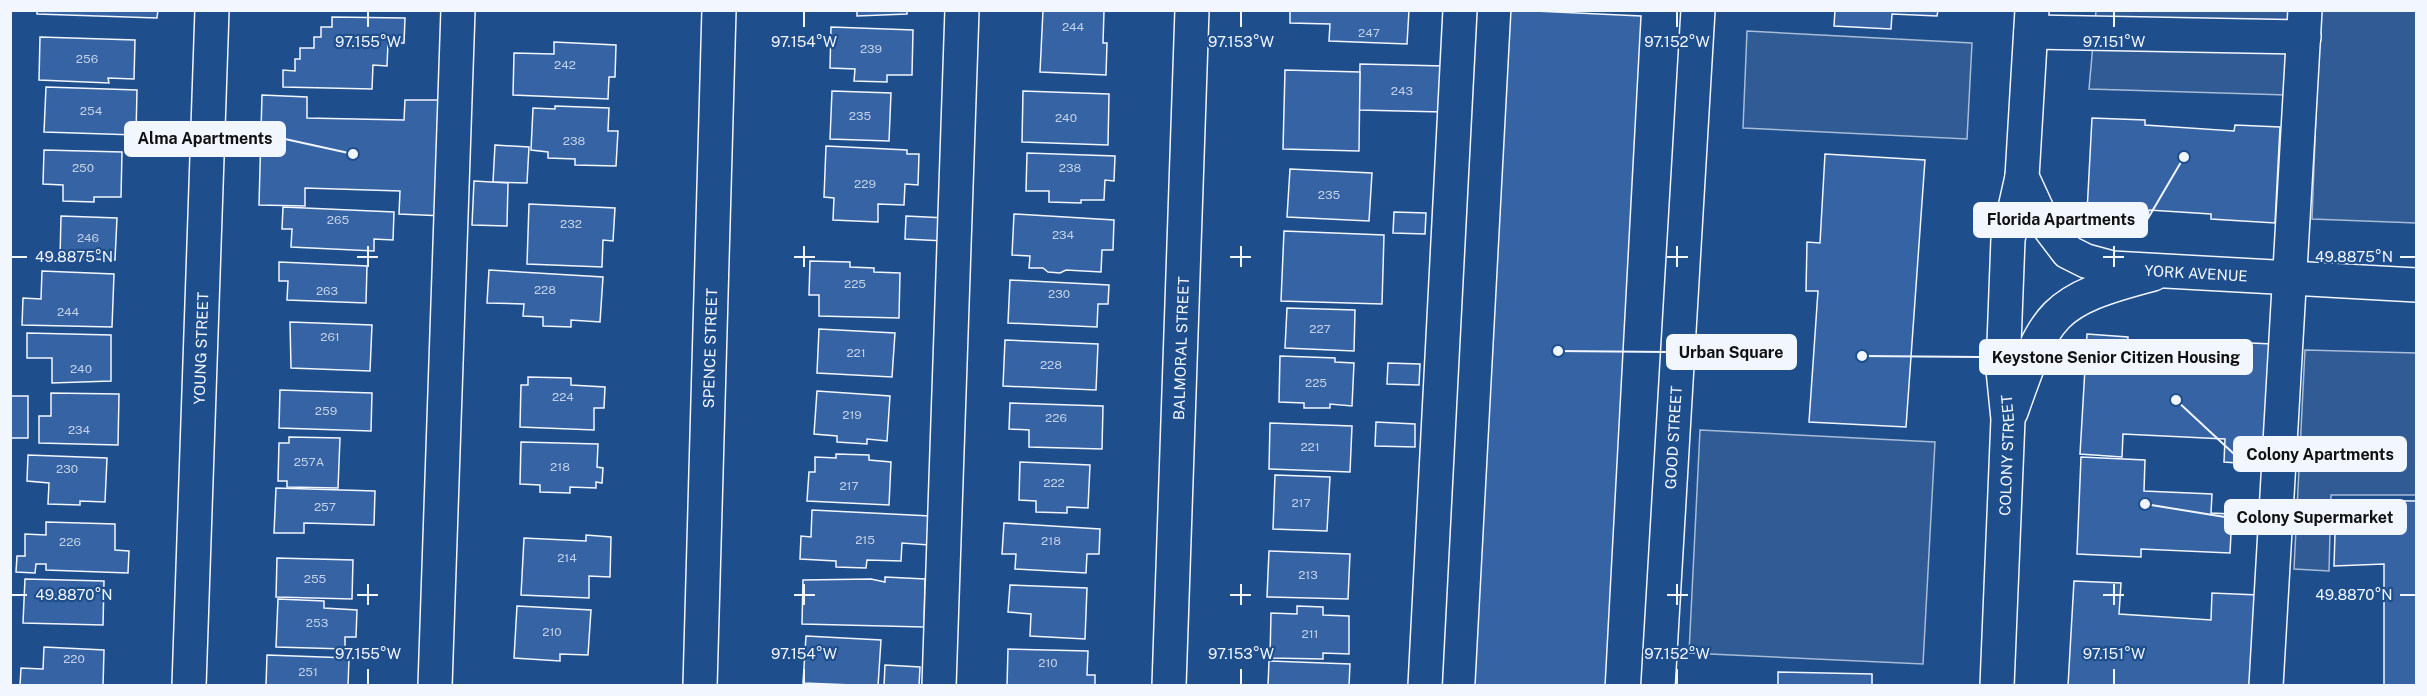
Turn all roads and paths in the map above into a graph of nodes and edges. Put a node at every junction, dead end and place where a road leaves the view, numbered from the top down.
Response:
1 (212, 10) edge
2 (458, 10) edge
3 (719, 10) edge
4 (962, 10) edge
5 (1192, 10) edge
6 (1460, 10) edge
7 (1698, 10) edge
8 (2031, 21) edge
9 (2304, 24) edge
10 (2022, 177) junction
11 (2160, 272) junction
12 (2290, 279) junction
13 (2416, 285) edge
14 (2008, 419) junction
15 (189, 686) edge
16 (435, 686) edge
17 (700, 686) edge
18 (939, 686) edge
19 (1169, 686) edge
20 (1425, 686) edge
21 (1658, 686) edge
22 (1997, 686) edge
23 (2266, 686) edge

1 - 15 street, YOUNG STREET
2 - 16 street
3 - 17 street, SPENCE STREET
4 - 18 street
5 - 19 street, BALMORAL STREET
6 - 20 street
7 - 21 street, GOOD STREET
8 - 9 street
8 - 10 street, COLONY STREET
9 - 12 street
10 - 11 street, YORK AVENUE
10 - 14 street, COLONY STREET
11 - 12 street, YORK AVENUE
11 - 14 street
12 - 13 street, YORK AVENUE
12 - 23 street
14 - 22 street, COLONY STREET

